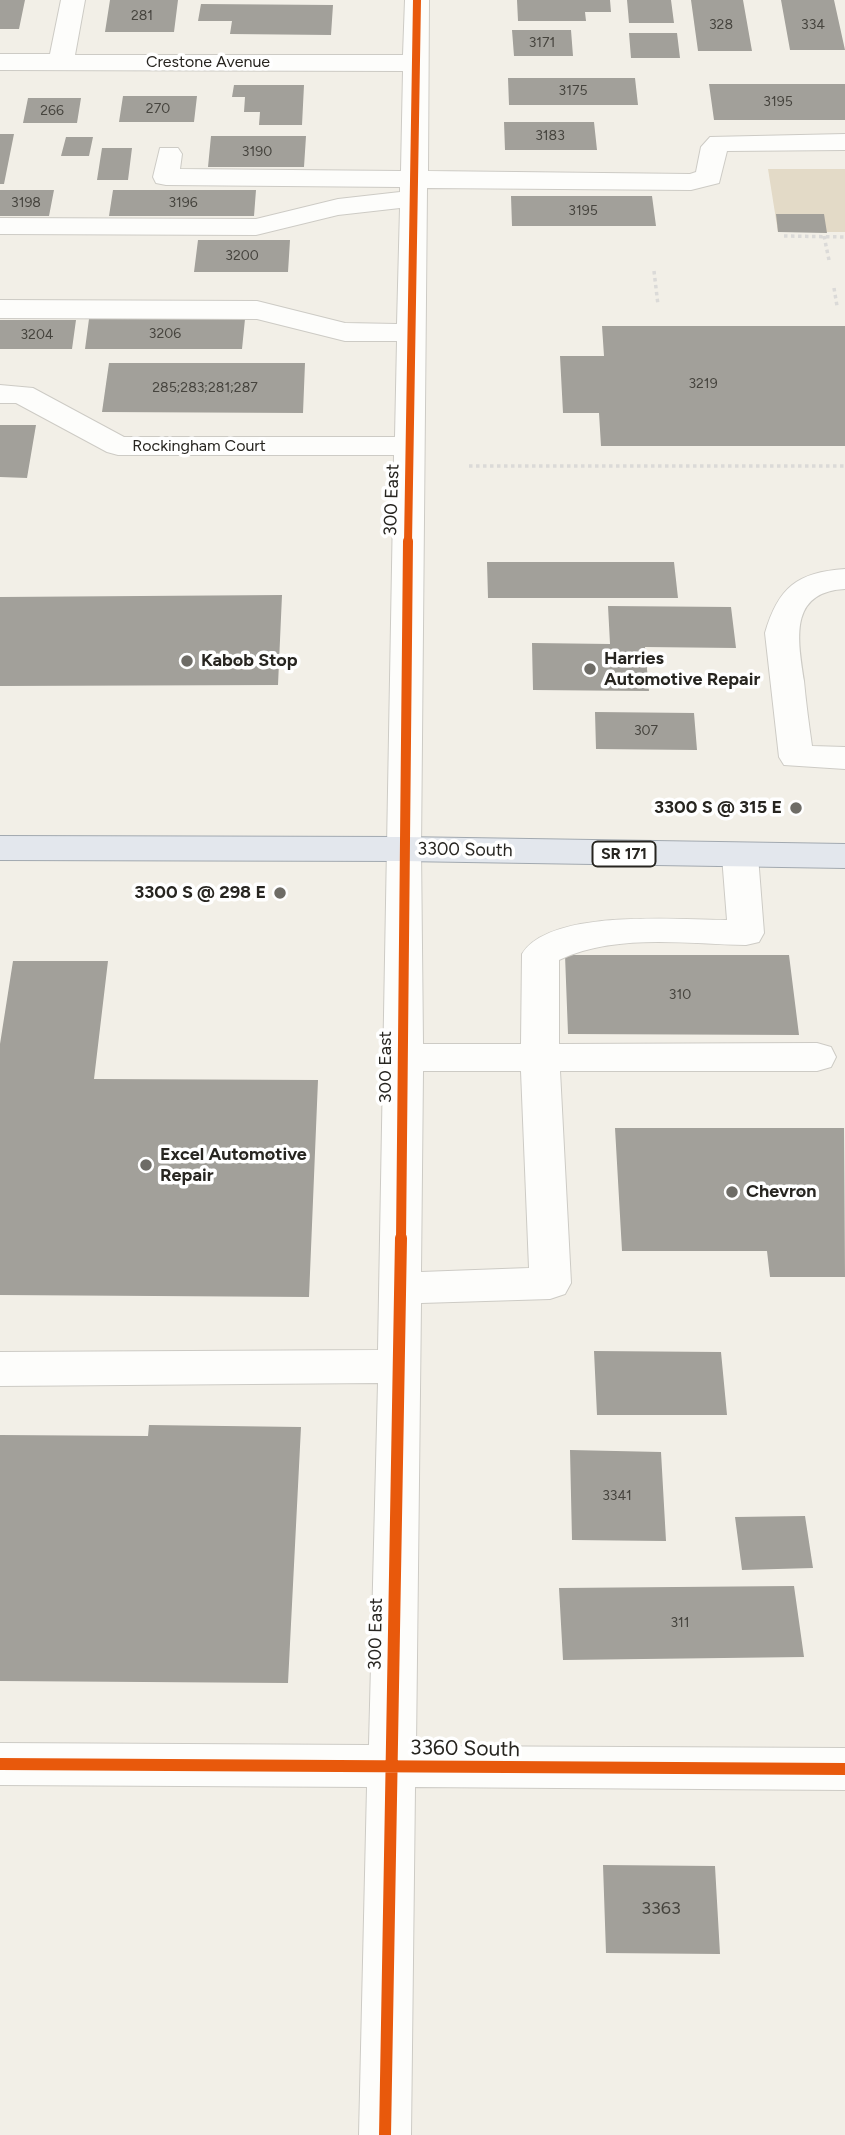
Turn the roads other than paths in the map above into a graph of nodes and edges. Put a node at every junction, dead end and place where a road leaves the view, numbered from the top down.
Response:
1 (73, 0) edge
2 (416, 0) edge
3 (0, 62) edge
4 (61, 62) junction
5 (415, 63) junction
6 (845, 142) edge
7 (169, 154) dead end
8 (414, 188) junction
9 (0, 226) edge
10 (0, 309) edge
11 (412, 333) junction
12 (0, 394) edge
13 (411, 446) junction
14 (845, 579) edge
15 (845, 758) edge
16 (0, 848) edge
17 (403, 849) junction
18 (740, 856) junction
19 (845, 856) edge
20 (817, 1057) dead end
21 (404, 1058) junction
22 (540, 1059) junction
23 (400, 1288) junction
24 (399, 1366) junction
25 (0, 1369) edge
26 (0, 1764) edge
27 (390, 1766) junction
28 (845, 1769) edge
29 (385, 2135) edge

1 - 4 street
2 - 5 street, 300 East
3 - 4 street, Crestone Avenue
4 - 5 street, Crestone Avenue
5 - 8 street, 300 East
6 - 8 street
7 - 8 street
8 - 9 street
8 - 11 street, 300 East
10 - 11 street
11 - 13 street, 300 East
12 - 13 street, Rockingham Court
13 - 17 street, 300 East
14 - 15 street
16 - 17 main road, 3300 South / SR 171
17 - 18 main road, 3300 South / SR 171
17 - 21 street, 300 East
18 - 19 main road, 3300 South / SR 171
18 - 22 street
20 - 22 street
21 - 22 street
21 - 23 street, 300 East
22 - 23 street
23 - 24 street, 300 East
24 - 25 street
24 - 27 street, 300 East
26 - 27 street, 3360 South
27 - 28 street, 3360 South
27 - 29 street, 300 East

